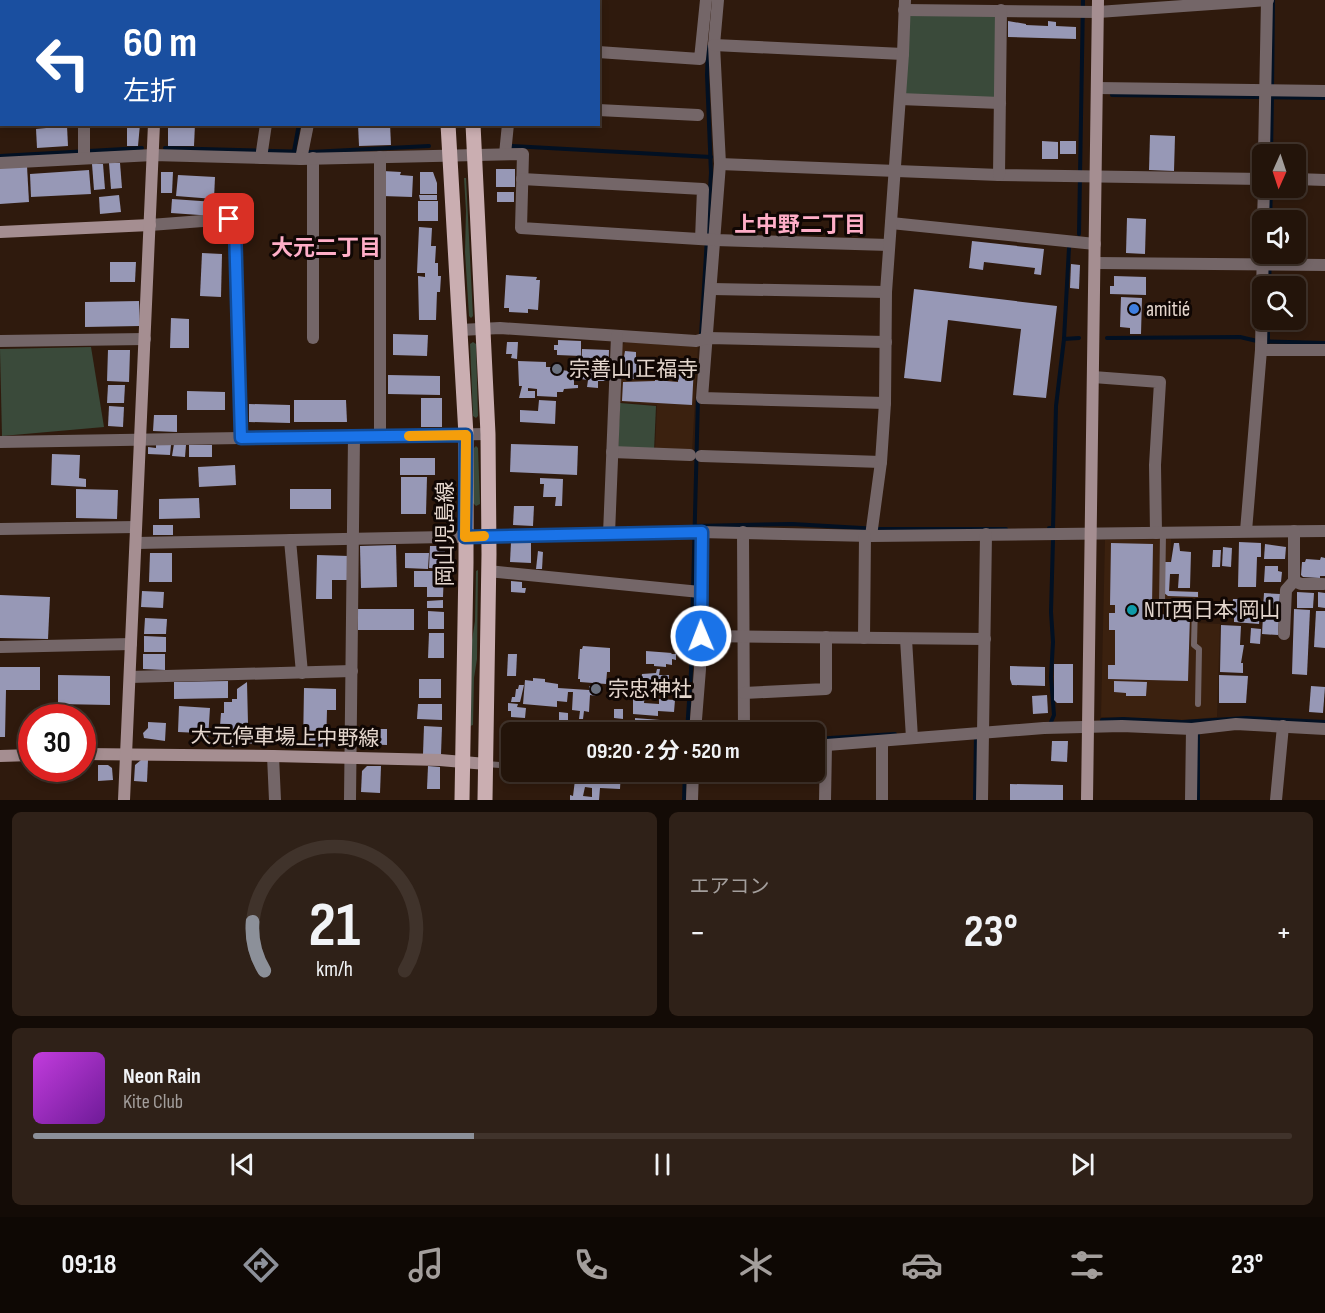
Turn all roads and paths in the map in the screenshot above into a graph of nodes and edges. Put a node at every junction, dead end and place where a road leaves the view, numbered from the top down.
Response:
1 (706, 0) edge
2 (718, 0) edge
3 (1267, 0) edge
4 (905, 5) edge
5 (1090, 9) edge
6 (1001, 10) junction
7 (714, 45) junction
8 (600, 52) edge
9 (903, 54) junction
10 (1097, 88) junction
11 (1325, 91) edge
12 (1268, 92) junction
13 (900, 99) junction
14 (999, 103) junction
15 (600, 110) edge
16 (698, 115) dead end
17 (84, 126) edge
18 (154, 126) edge
19 (266, 126) edge
20 (308, 126) edge
21 (448, 126) edge
22 (473, 126) edge
23 (508, 126) edge
24 (1265, 144) edge
25 (84, 154) junction
26 (153, 154) junction
27 (262, 154) junction
28 (506, 154) junction
29 (305, 155) junction
30 (450, 155) junction
31 (476, 155) junction
32 (380, 157) junction
33 (0, 163) edge
34 (720, 164) junction
35 (895, 171) junction
36 (999, 175) junction
37 (1096, 176) junction
38 (522, 179) junction
39 (1252, 179) edge
40 (1306, 179) edge
41 (1325, 180) edge
42 (891, 223) junction
43 (150, 225) junction
44 (0, 232) edge
45 (708, 240) junction
46 (1095, 244) junction
47 (889, 245) junction
48 (1095, 262) junction
49 (1267, 265) junction
50 (1325, 266) edge
51 (712, 289) junction
52 (886, 292) junction
53 (484, 328) junction
54 (460, 330) junction
55 (617, 336) junction
56 (313, 338) dead end
57 (145, 339) junction
58 (703, 339) junction
59 (0, 342) edge
60 (886, 342) junction
61 (1261, 344) junction
62 (1325, 350) edge
63 (1093, 377) junction
64 (885, 403) junction
65 (488, 434) junction
66 (466, 435) junction
67 (354, 436) junction
68 (380, 436) junction
69 (241, 438) junction
70 (140, 440) junction
71 (0, 442) edge
72 (612, 452) junction
73 (881, 462) junction
74 (136, 527) junction
75 (0, 529) edge
76 (1246, 531) junction
77 (1294, 531) junction
78 (1325, 531) edge
79 (697, 532) junction
80 (743, 532) junction
81 (870, 533) junction
82 (1160, 533) junction
83 (609, 534) junction
84 (986, 534) junction
85 (1090, 534) junction
86 (489, 536) junction
87 (465, 537) junction
88 (353, 539) junction
89 (290, 540) junction
90 (136, 543) junction
91 (488, 571) junction
92 (1294, 581) junction
93 (1323, 585) dead end
94 (695, 592) junction
95 (1284, 634) dead end
96 (701, 636) junction
97 (743, 636) junction
98 (826, 637) junction
99 (864, 638) junction
100 (906, 639) junction
101 (985, 639) junction
102 (131, 644) junction
103 (0, 647) edge
104 (352, 671) junction
105 (302, 673) junction
106 (130, 677) junction
107 (744, 693) junction
108 (1198, 704) dead end
109 (696, 722) edge
110 (744, 722) edge
111 (1283, 726) junction
112 (1088, 728) junction
113 (1192, 729) junction
114 (1325, 729) edge
115 (980, 731) junction
116 (912, 734) junction
117 (882, 741) junction
118 (825, 746) edge
119 (96, 754) edge
120 (126, 754) junction
121 (18, 755) edge
122 (0, 756) edge
123 (273, 756) junction
124 (351, 758) junction
125 (462, 762) junction
126 (486, 764) junction
127 (501, 765) edge
128 (693, 782) edge
129 (823, 782) edge
130 (124, 800) edge
131 (275, 800) edge
132 (350, 800) edge
133 (462, 800) edge
134 (485, 800) edge
135 (692, 800) edge
136 (825, 800) edge
137 (882, 800) edge
138 (982, 800) edge
139 (1087, 800) edge
140 (1191, 800) edge
141 (1276, 800) edge

1 - 8 street
2 - 7 street
3 - 5 street
3 - 12 street
4 - 6 street
4 - 9 street
5 - 6 street
5 - 10 street
6 - 14 street
7 - 9 street
7 - 34 street
9 - 13 street
10 - 12 street
10 - 37 street
11 - 12 street
12 - 24 street
13 - 14 street
13 - 35 street
14 - 36 street
15 - 16 street
17 - 25 street
18 - 26 street
19 - 27 street
20 - 29 street
21 - 30 main road, 岡山児島線
22 - 31 main road, 岡山児島線
23 - 28 street
25 - 26 street
25 - 33 street
26 - 27 street
26 - 43 street
27 - 29 street
28 - 31 street
28 - 38 street
29 - 32 street
29 - 56 street
30 - 31 street
30 - 32 street
30 - 54 main road, 岡山児島線
31 - 53 main road, 岡山児島線
32 - 68 street
34 - 35 street
34 - 45 street
35 - 36 street
35 - 42 street
36 - 37 street
37 - 39 street
37 - 46 street
38 - 45 street
38 - 45 street
40 - 41 street
42 - 46 street
42 - 47 street
43 - 44 street
43 - 57 street
43 - 69 street
45 - 47 street
45 - 51 street
46 - 48 street
47 - 52 street
48 - 49 street
48 - 63 street
49 - 50 street
49 - 61 street
51 - 52 street
51 - 58 street
52 - 60 street
53 - 54 street
53 - 55 street
53 - 65 main road, 岡山児島線
54 - 66 main road, 岡山児島線
55 - 58 street
55 - 72 street
57 - 59 street
57 - 70 street
58 - 60 street
58 - 64 street
60 - 64 street
61 - 62 street
61 - 76 street
63 - 82 street
63 - 85 street
64 - 73 street
65 - 66 street
65 - 86 main road, 岡山児島線
66 - 68 street
66 - 87 main road, 岡山児島線
67 - 68 street
67 - 69 street
67 - 88 street
69 - 70 street
70 - 71 street
70 - 74 street
72 - 73 street
72 - 83 street
73 - 81 street
74 - 75 street
74 - 90 street
76 - 77 street
76 - 82 street
77 - 78 street
77 - 92 street
79 - 80 street
79 - 83 street
79 - 94 street
80 - 81 street
80 - 97 street
81 - 84 street
81 - 99 street
82 - 85 street
82 - 108 lane
83 - 86 street
84 - 85 street
84 - 101 street
85 - 112 street
86 - 87 street
86 - 91 main road, 岡山児島線
87 - 88 street
87 - 125 main road, 岡山児島線
88 - 89 street
88 - 104 street
89 - 90 street
89 - 105 street
90 - 102 street
91 - 94 street
91 - 126 main road, 岡山児島線
92 - 93 street
92 - 95 street
94 - 96 street
96 - 97 street
96 - 109 street
97 - 98 street
97 - 107 street
98 - 99 street
98 - 107 street
99 - 100 street
100 - 101 street
100 - 116 street
101 - 115 street
102 - 103 street
102 - 106 street
104 - 105 street
104 - 124 street
105 - 106 street
106 - 120 street
107 - 110 street
111 - 113 street
111 - 114 street
111 - 141 street
112 - 113 street
112 - 115 street
112 - 139 street
113 - 140 street
115 - 116 street
115 - 138 street
116 - 117 street
117 - 118 street
117 - 137 street
119 - 120 street, 大元停車場上中野線
120 - 123 street, 大元停車場上中野線
120 - 130 street
121 - 122 street
123 - 124 street, 大元停車場上中野線
123 - 131 street
124 - 125 street, 大元停車場上中野線
124 - 132 street
125 - 126 street, 大元停車場上中野線
125 - 133 main road, 岡山児島線
126 - 127 lane
126 - 134 main road, 岡山児島線
128 - 135 street
129 - 136 street

